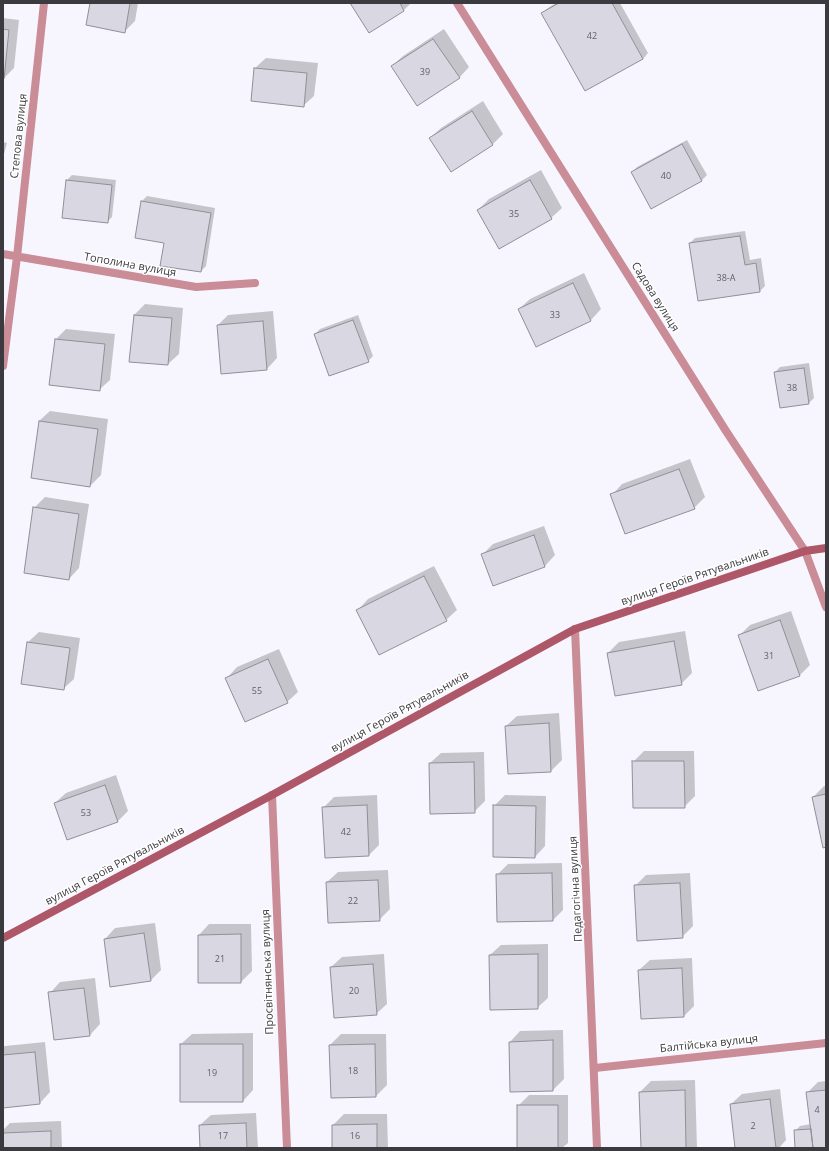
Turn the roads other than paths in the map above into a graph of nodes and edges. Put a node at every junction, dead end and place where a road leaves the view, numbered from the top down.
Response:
1 (44, 3) edge
2 (457, 3) edge
3 (3, 254) edge
4 (17, 257) junction
5 (255, 283) dead end
6 (3, 366) edge
7 (826, 548) edge
8 (805, 551) junction
9 (826, 607) edge
10 (575, 629) junction
11 (272, 795) junction
12 (3, 938) edge
13 (826, 1043) edge
14 (595, 1068) junction
15 (287, 1148) edge
16 (598, 1148) edge

1 - 4 street, Степова вулиця
2 - 8 street, Садова вулиця
3 - 4 street, Тополина вулиця
4 - 5 street, Тополина вулиця
4 - 6 street, Степова вулиця
7 - 8 street, вулиця Героїв Рятувальників
8 - 9 street, Садова вулиця
8 - 10 street, вулиця Героїв Рятувальників
10 - 11 street, вулиця Героїв Рятувальників
10 - 14 street, Педагогічна вулиця
11 - 12 street, вулиця Героїв Рятувальників
11 - 15 street, Просвітнянська вулиця
13 - 14 street, Балтійська вулиця
14 - 16 street, Педагогічна вулиця

